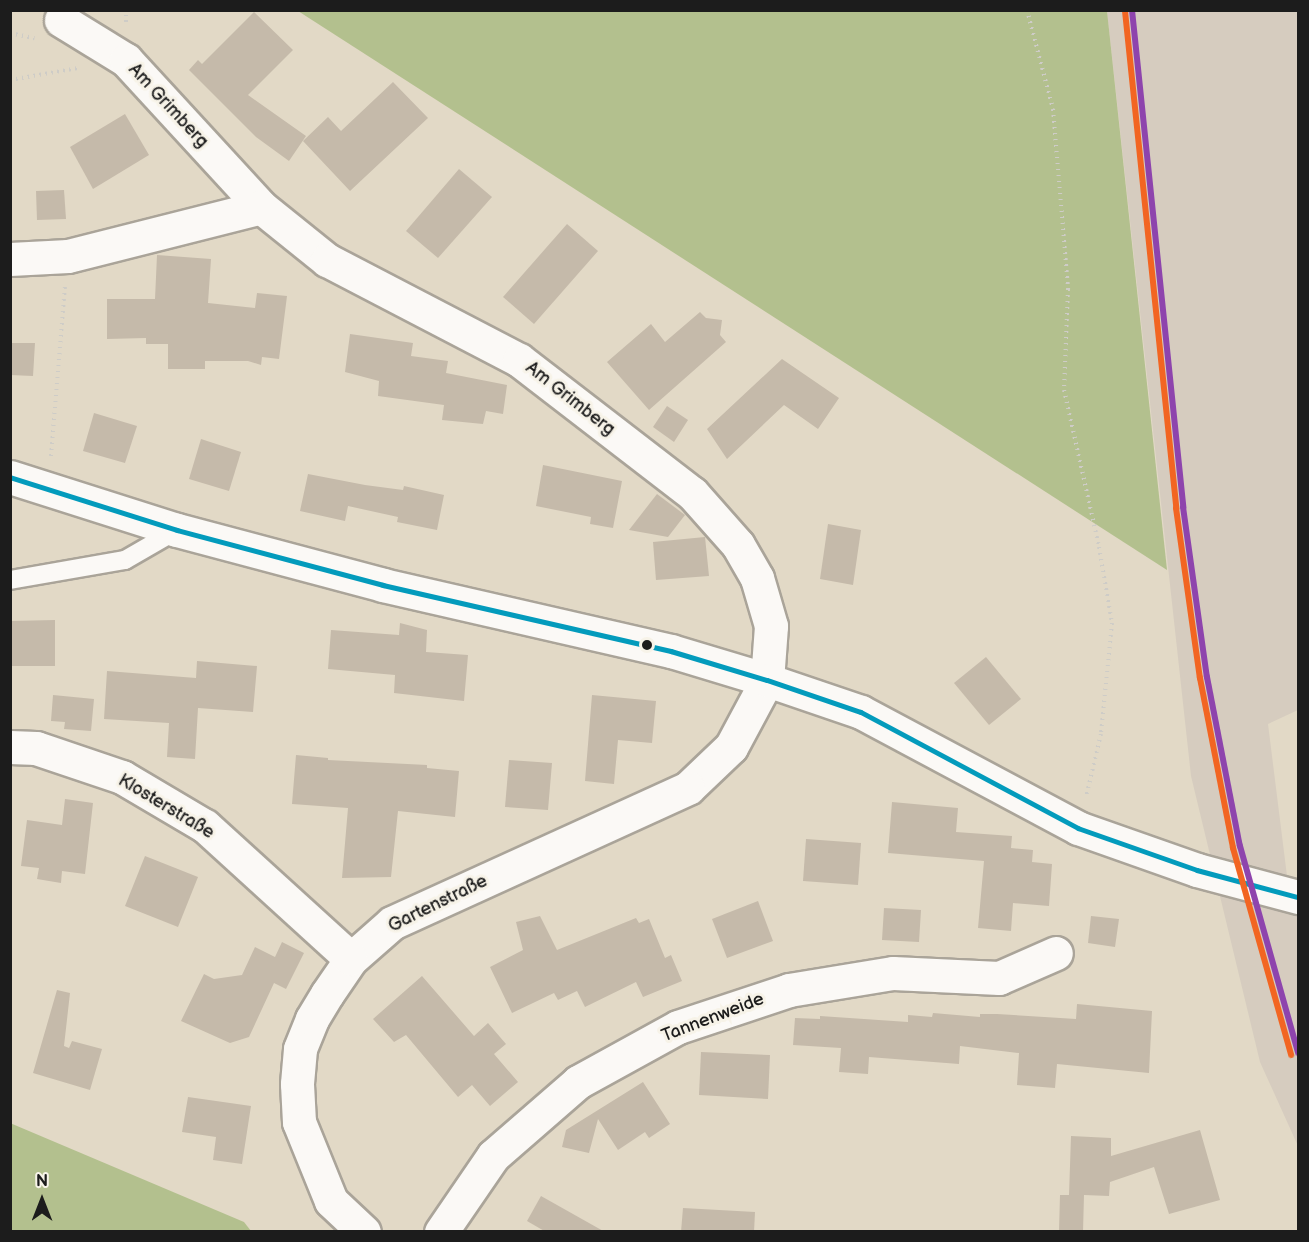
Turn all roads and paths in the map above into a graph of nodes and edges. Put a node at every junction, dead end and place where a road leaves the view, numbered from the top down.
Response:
1 (1028, 10) edge
2 (61, 20) dead end
3 (126, 60) junction
4 (10, 80) edge
5 (261, 207) junction
6 (68, 256) junction
7 (10, 259) edge
8 (10, 477) edge
9 (48, 488) junction
10 (177, 530) junction
11 (10, 580) edge
12 (767, 680) junction
13 (10, 747) edge
14 (1078, 828) junction
15 (1299, 897) edge
16 (1056, 953) dead end
17 (351, 959) junction
18 (364, 1232) edge
19 (441, 1232) edge

1 - 14 path
2 - 3 street, Am Grimberg
3 - 4 path
3 - 5 street, Am Grimberg
5 - 6 street
5 - 12 street, Am Grimberg
6 - 7 street
6 - 9 path
8 - 9 street
9 - 10 street
10 - 11 lane
10 - 12 street
12 - 14 street
12 - 17 street, Gartenstraße
13 - 17 street, Klosterstraße
14 - 15 street
16 - 19 street, Tannenweide
17 - 18 street, Gartenstraße

